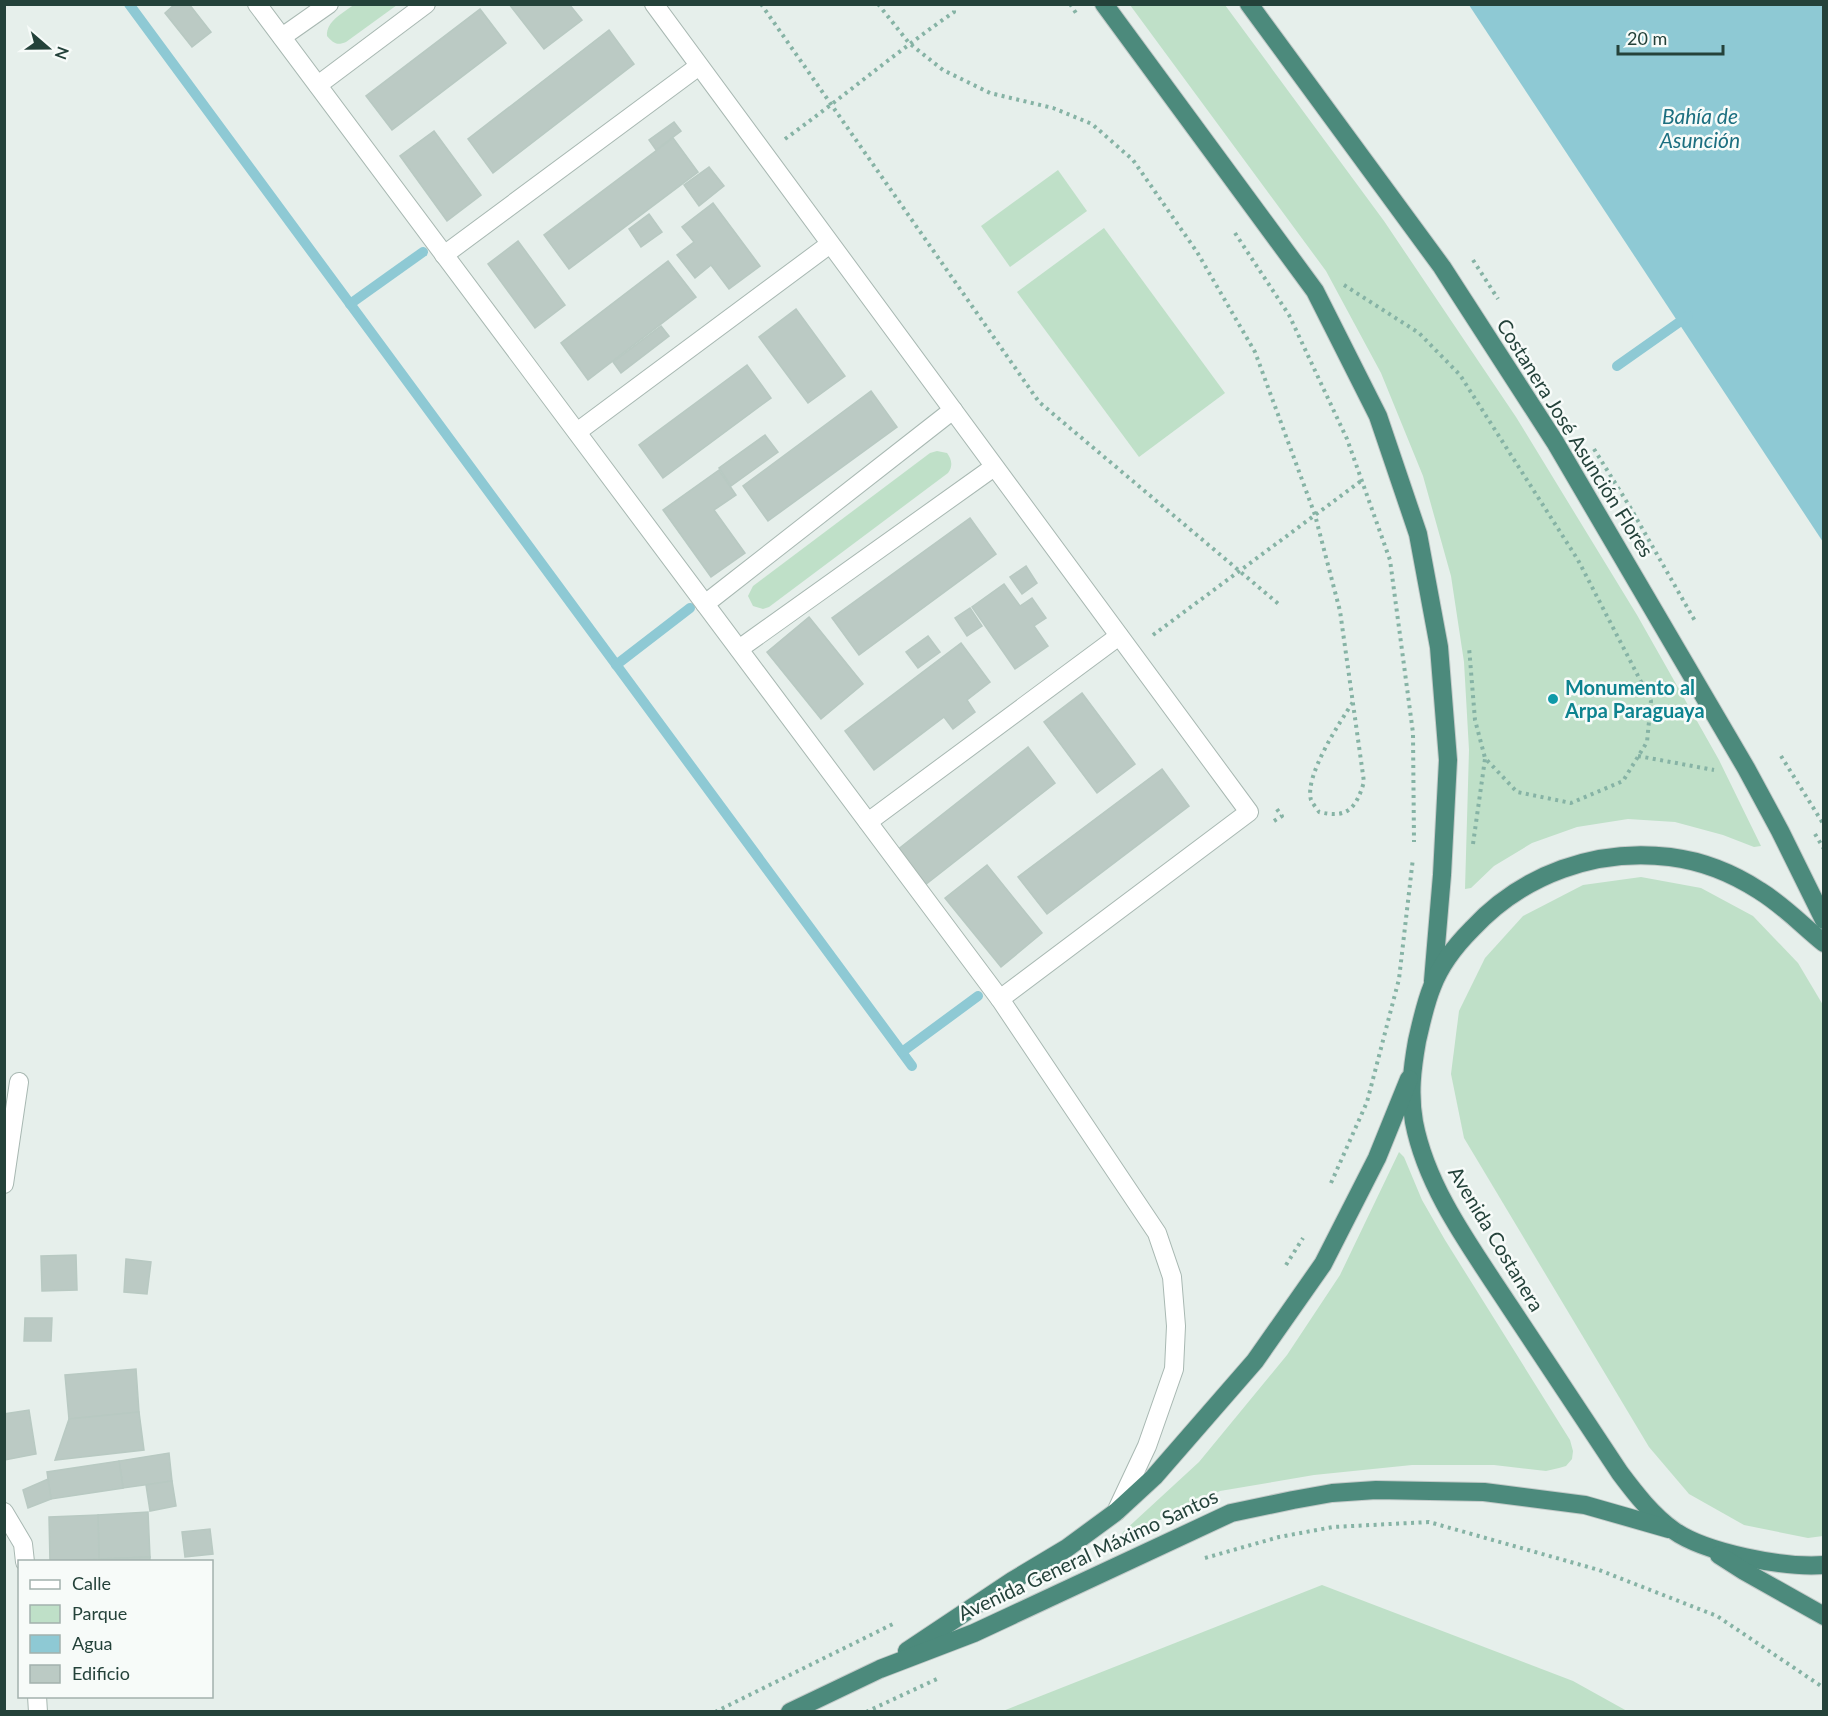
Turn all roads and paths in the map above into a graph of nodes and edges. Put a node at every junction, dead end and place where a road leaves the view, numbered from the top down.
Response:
1 (257, 4) edge
2 (328, 4) edge
3 (426, 4) edge
4 (654, 4) edge
5 (761, 4) edge
6 (878, 4) edge
7 (954, 4) edge
8 (1064, 4) edge
9 (1104, 4) edge
10 (1249, 4) edge
11 (1070, 5) edge
12 (1085, 25) dead end
13 (282, 37) junction
14 (909, 43) junction
15 (699, 66) junction
16 (318, 85) junction
17 (832, 106) junction
18 (784, 139) dead end
19 (1235, 232) dead end
20 (830, 244) junction
21 (444, 255) junction
22 (1343, 292) dead end
23 (953, 410) junction
24 (577, 432) junction
25 (994, 467) junction
26 (1361, 481) junction
27 (1315, 516) junction
28 (1240, 571) junction
29 (705, 604) junction
30 (1281, 606) dead end
31 (1119, 636) junction
32 (1150, 637) dead end
33 (1467, 637) dead end
34 (739, 649) junction
35 (1353, 702) junction
36 (1638, 756) junction
37 (1781, 756) dead end
38 (1485, 758) junction
39 (1719, 771) dead end
40 (868, 822) junction
41 (1824, 825) edge
42 (1473, 850) dead end
43 (1824, 920) edge
44 (1824, 943) edge
45 (1432, 986) junction
46 (1000, 999) junction
47 (1411, 1077) junction
48 (18, 1082) dead end
49 (4, 1184) edge
50 (1328, 1188) dead end
51 (1308, 1230) dead end
52 (1284, 1268) dead end
53 (4, 1512) edge
54 (1116, 1512) junction
55 (1674, 1530) junction
56 (1708, 1547) junction
57 (25, 1560) edge
58 (1198, 1561) dead end
59 (1824, 1565) edge
60 (1824, 1616) edge
61 (902, 1620) dead end
62 (880, 1669) junction
63 (941, 1678) dead end
64 (1824, 1688) edge
65 (715, 1712) edge
66 (790, 1712) edge
67 (866, 1712) edge

1 - 13 street
2 - 13 street
3 - 16 street
4 - 15 street
5 - 17 path
6 - 14 path
7 - 14 path
8 - 11 path
9 - 45 highway
10 - 43 highway, Costanera José Asunción Flores
11 - 12 path
13 - 16 street
14 - 17 path
14 - 27 path
15 - 20 street
15 - 21 street
16 - 21 street
17 - 18 path
17 - 28 path
19 - 26 path
20 - 23 street
20 - 24 street
21 - 24 street
22 - 36 path
23 - 25 street
23 - 29 street
24 - 29 street
25 - 31 street
25 - 34 street
26 - 27 path
26 - 50 path
27 - 28 path
27 - 35 path
28 - 30 path
28 - 32 path
29 - 34 street
31 - 40 street
31 - 46 street
33 - 38 path
34 - 40 street
35 - 35 path
36 - 38 path
36 - 39 path
37 - 41 path
38 - 42 path
40 - 46 street
44 - 45 highway, Avenida Costanera
45 - 47 highway, Avenida Costanera
46 - 54 street
47 - 54 highway, Avenida General Máximo Santos
47 - 55 highway, Avenida Costanera
48 - 49 street
51 - 52 path
53 - 57 street
54 - 62 highway, Avenida General Máximo Santos
55 - 56 highway, Avenida Costanera
55 - 62 highway, Avenida General Máximo Santos
56 - 59 highway, Avenida Costanera
56 - 60 highway
58 - 64 path
61 - 65 path
62 - 66 highway, Avenida General Máximo Santos
63 - 67 path

